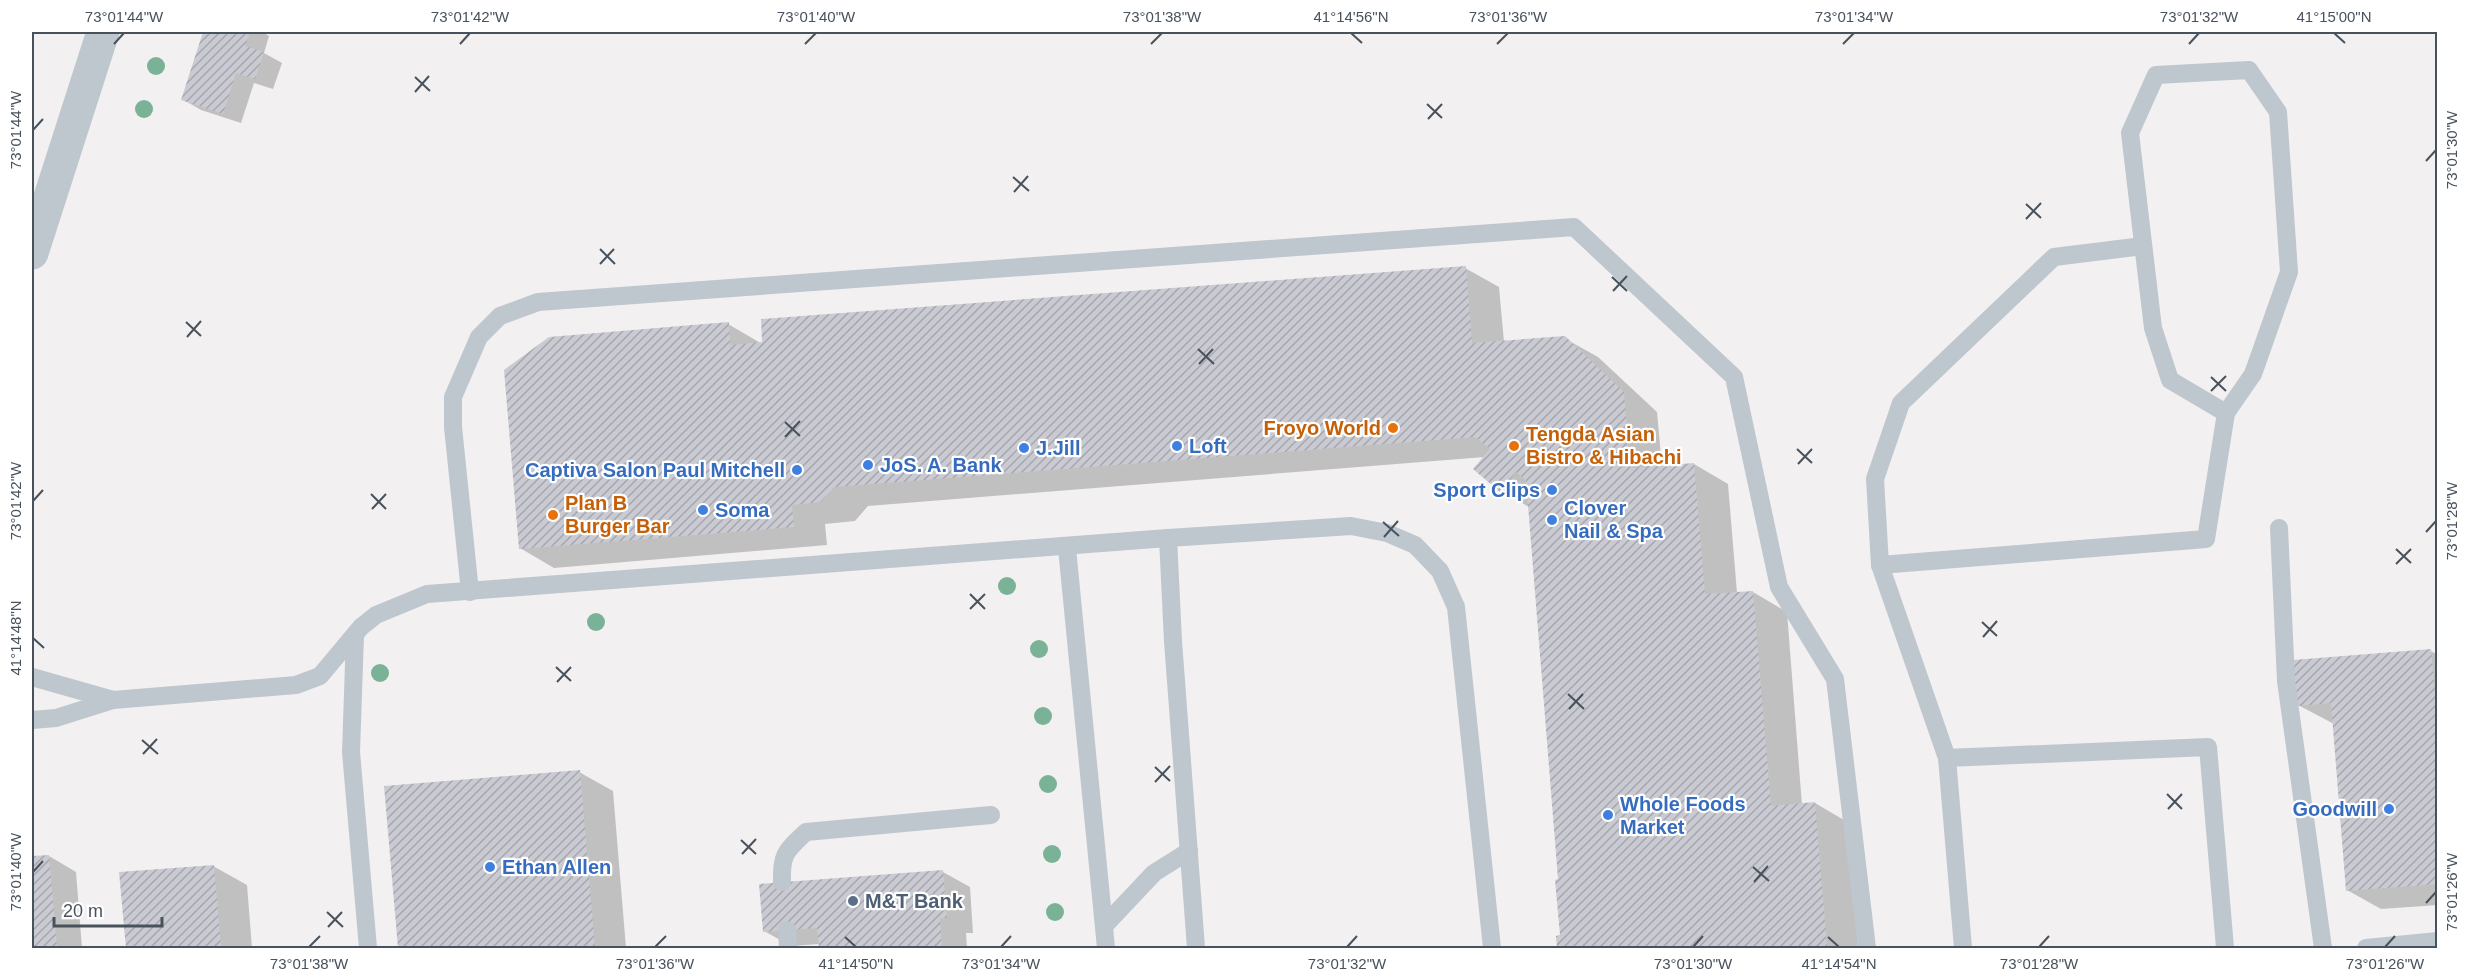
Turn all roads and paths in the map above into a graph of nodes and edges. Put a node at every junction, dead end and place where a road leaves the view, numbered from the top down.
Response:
1 (103, 32) edge
2 (2143, 246) junction
3 (32, 252) edge
4 (2226, 413) junction
5 (2279, 528) dead end
6 (1168, 538) junction
7 (1067, 548) junction
8 (1880, 565) junction
9 (470, 592) junction
10 (355, 635) junction
11 (32, 677) edge
12 (113, 700) junction
13 (32, 720) edge
14 (1947, 758) junction
15 (991, 815) dead end
16 (1189, 851) junction
17 (783, 882) dead end
18 (1104, 926) junction
19 (2438, 941) edge
20 (368, 948) edge
21 (1106, 948) edge
22 (1196, 948) edge
23 (1492, 948) edge
24 (1867, 948) edge
25 (1964, 948) edge
26 (2225, 948) edge
27 (2323, 948) edge
28 (2366, 948) edge

1 - 3 street
2 - 4 lane
2 - 4 lane
2 - 8 lane
4 - 8 lane
5 - 27 lane
6 - 7 lane
6 - 16 lane
6 - 23 lane
7 - 9 lane
7 - 18 lane
8 - 14 lane
9 - 10 lane
9 - 24 lane
10 - 12 lane
10 - 20 lane
11 - 12 lane
12 - 13 lane
14 - 25 lane
14 - 26 lane
15 - 17 lane
16 - 18 lane
16 - 22 lane
18 - 21 lane
19 - 28 lane

